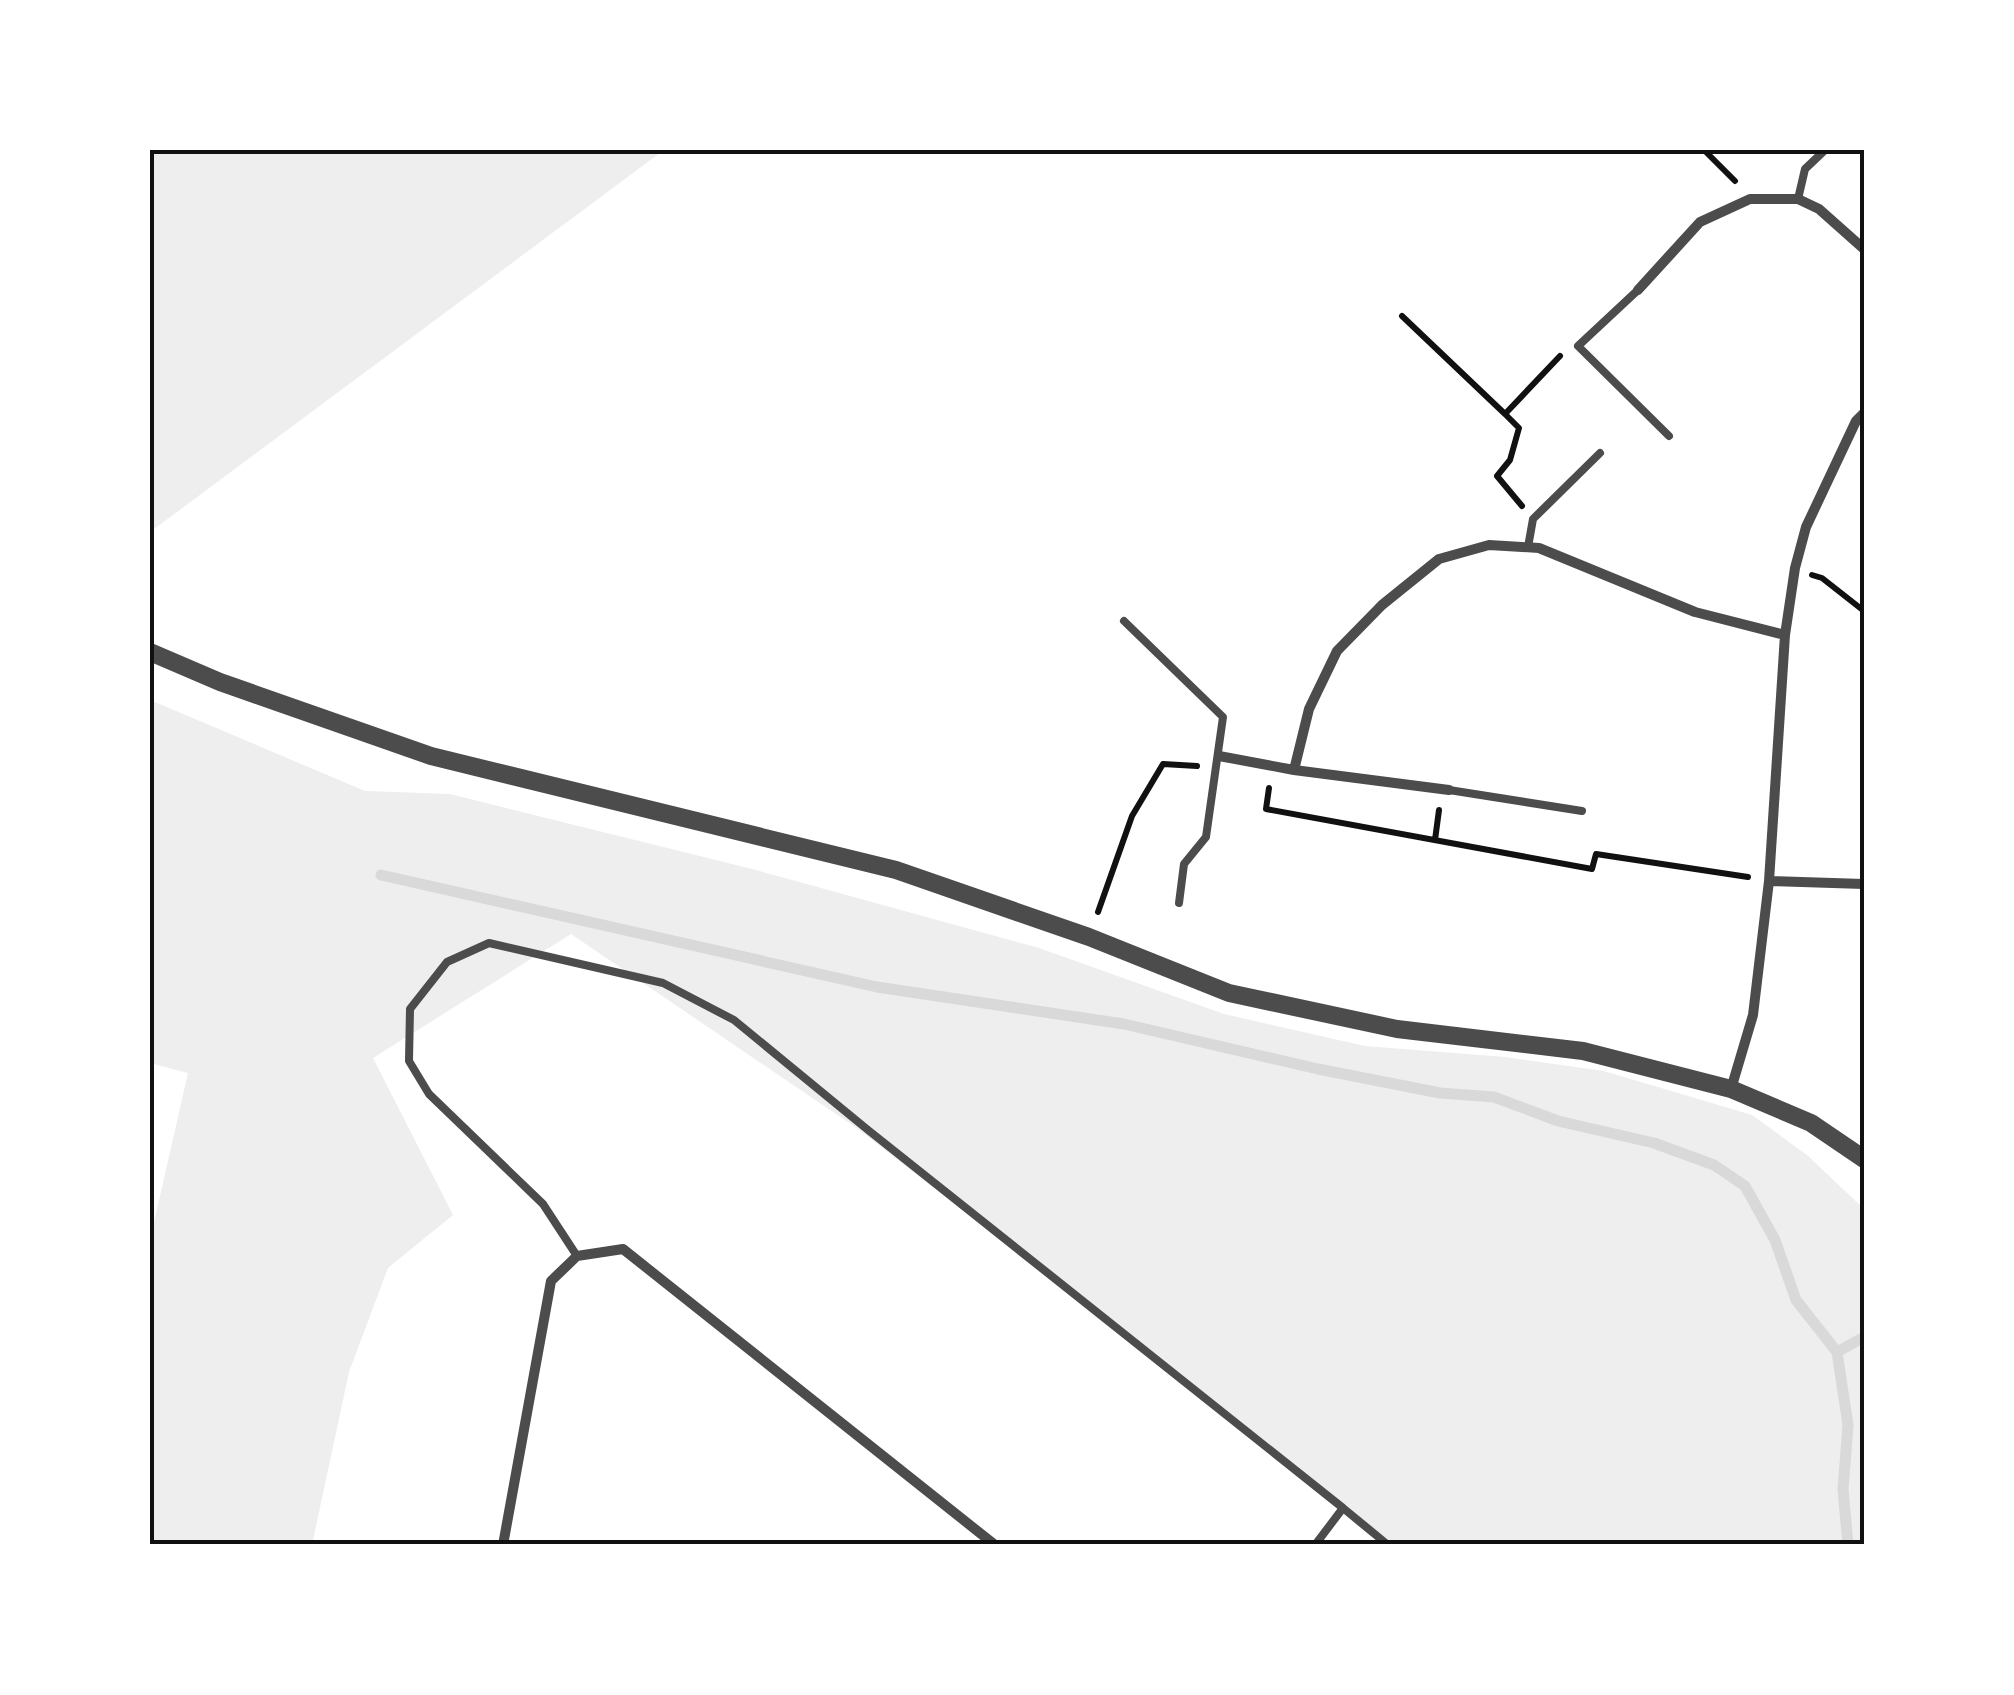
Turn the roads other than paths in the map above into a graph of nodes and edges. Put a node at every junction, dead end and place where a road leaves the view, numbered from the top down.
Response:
1 (1824, 150) edge
2 (1798, 199) junction
3 (1864, 249) edge
4 (1638, 290) joint
5 (1864, 414) edge
6 (1669, 436) dead end
7 (1600, 452) dead end
8 (1528, 547) junction
9 (1124, 621) dead end
10 (1785, 634) junction
11 (150, 652) edge
12 (1219, 756) junction
13 (1294, 770) junction
14 (1449, 790) joint
15 (1582, 811) dead end
16 (1769, 880) junction
17 (1864, 884) edge
18 (1179, 902) dead end
19 (1731, 1089) junction
20 (1864, 1159) edge
21 (577, 1256) junction
22 (1344, 1508) junction
23 (502, 1545) edge
24 (996, 1545) edge
25 (1314, 1545) edge
26 (1388, 1545) edge

1 - 2 lane
2 - 3 street
2 - 4 street
4 - 6 lane
5 - 10 street
7 - 8 lane
8 - 10 street
8 - 13 street
9 - 12 lane
10 - 16 street
11 - 19 street
12 - 13 street
12 - 18 lane
13 - 14 street
14 - 15 lane
16 - 17 street
16 - 19 street
19 - 20 street
21 - 22 lane
21 - 23 street
21 - 24 street
22 - 25 lane
22 - 26 lane

